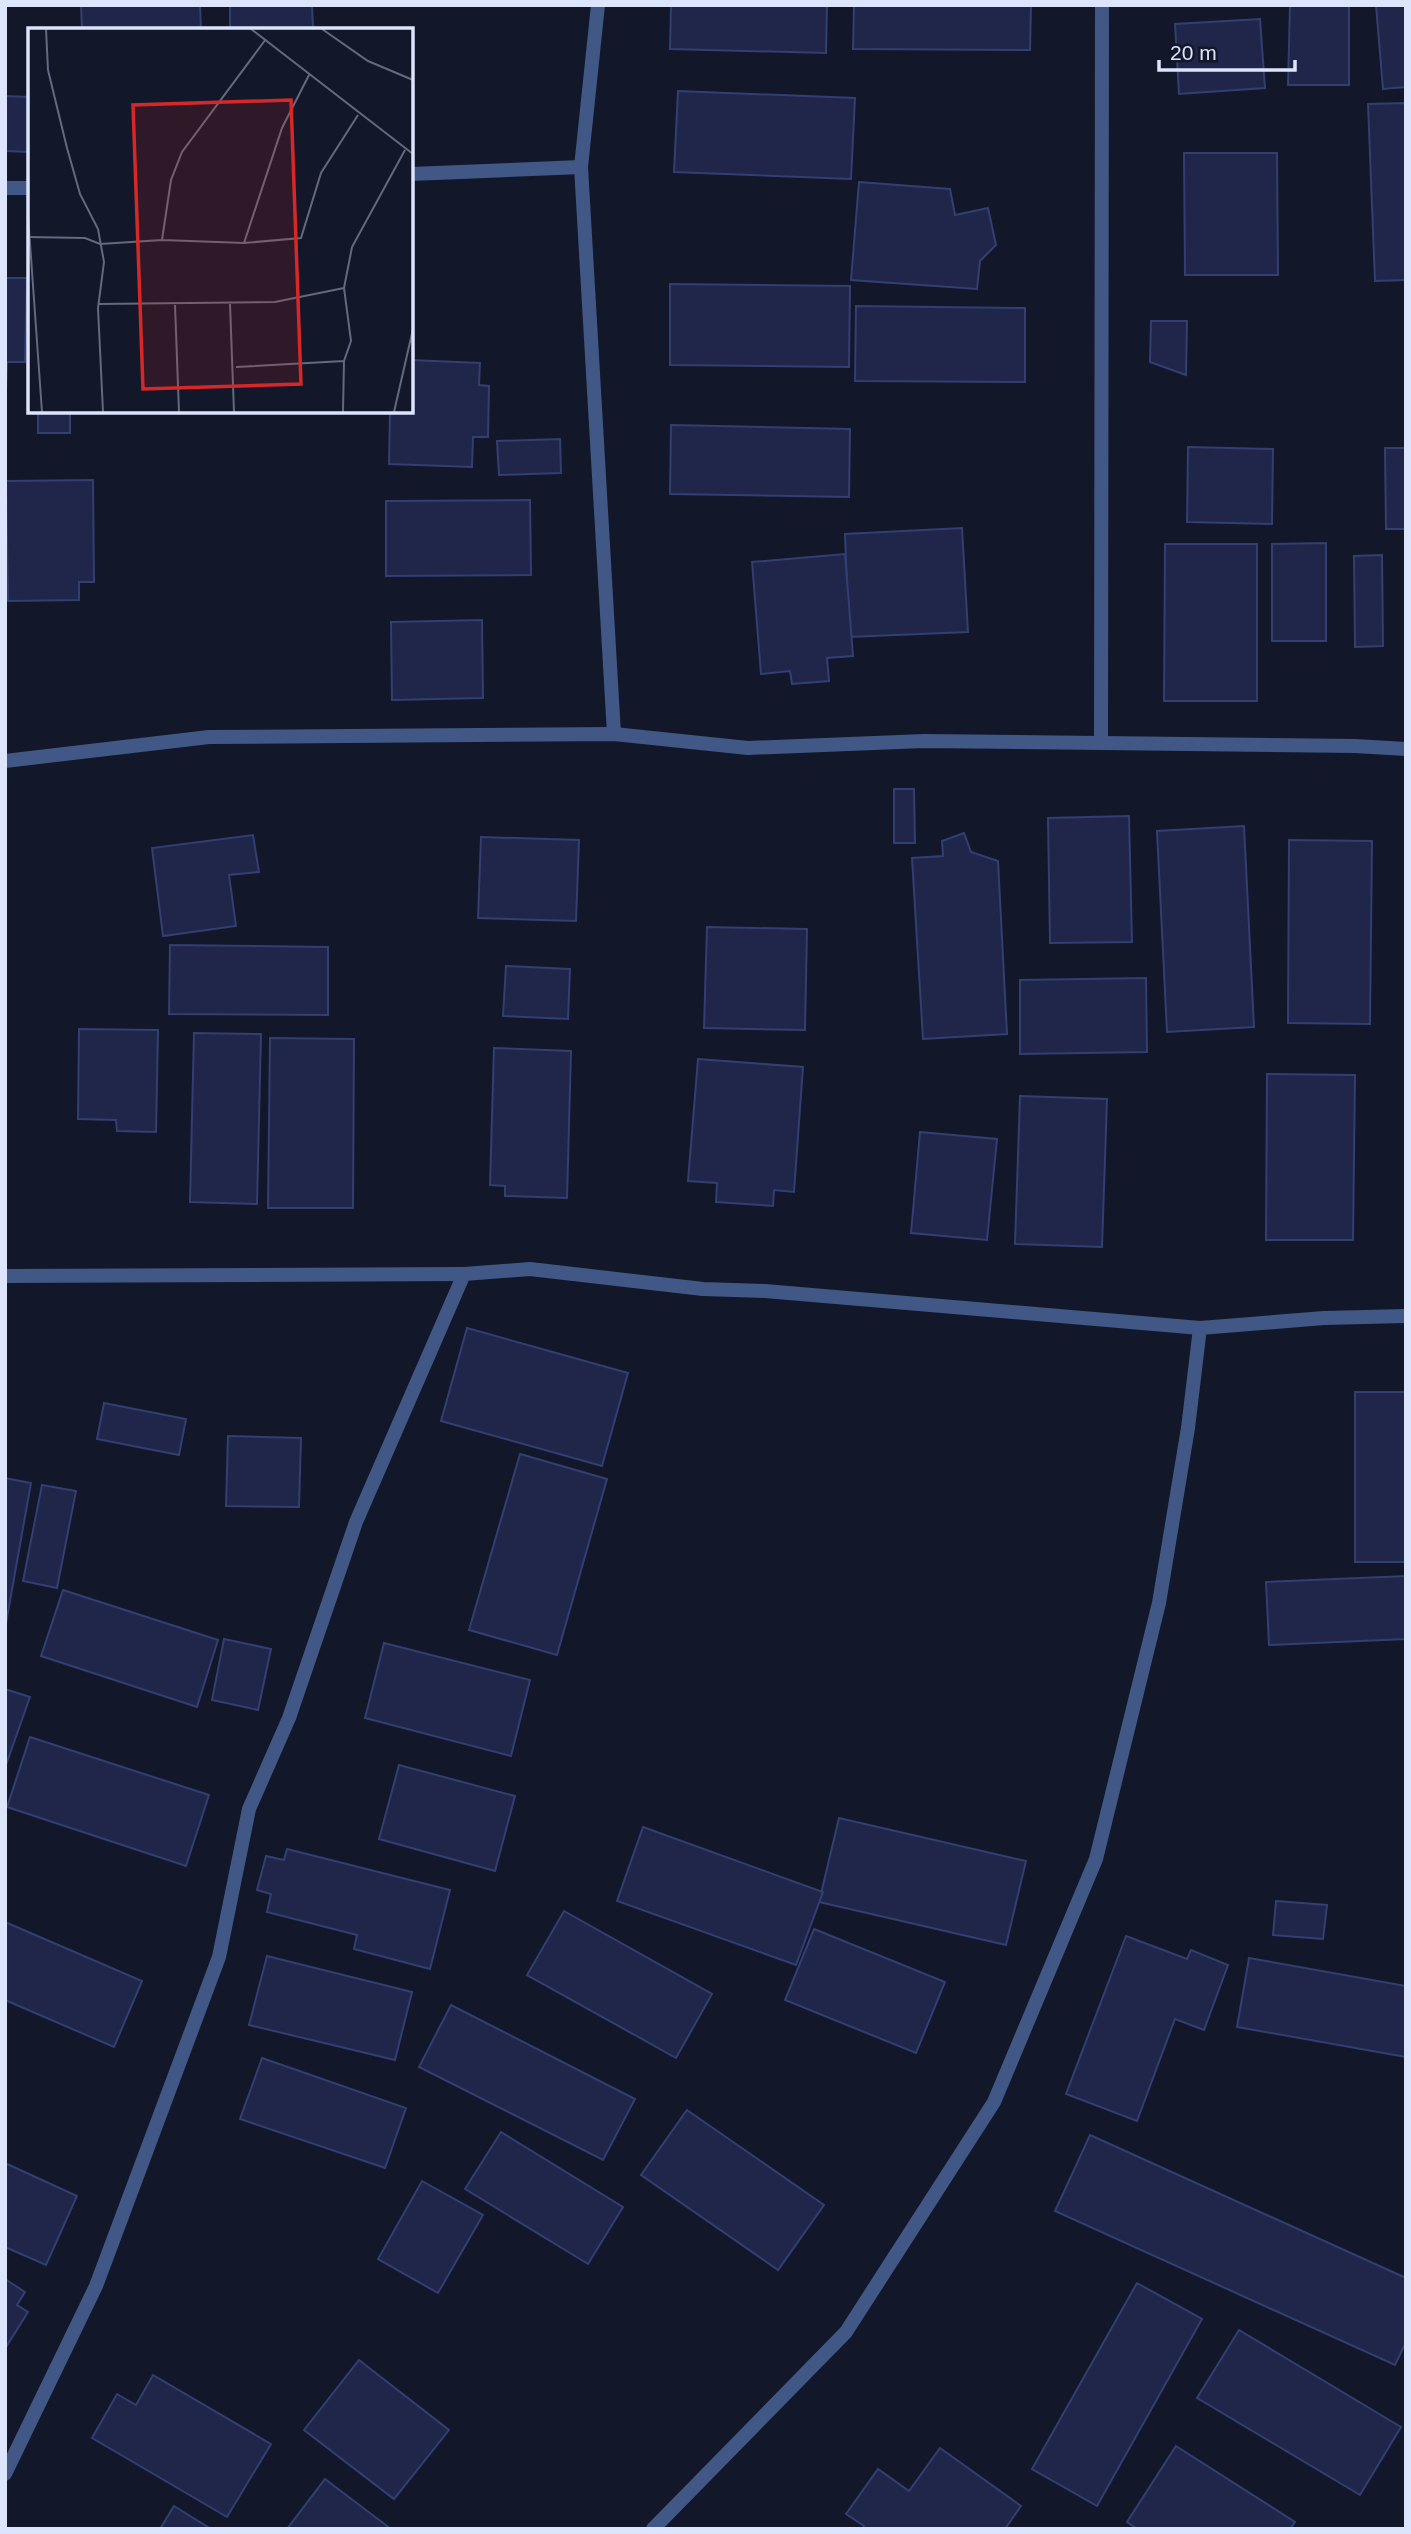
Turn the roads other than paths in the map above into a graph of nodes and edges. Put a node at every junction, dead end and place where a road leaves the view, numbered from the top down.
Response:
1 (598, 5) edge
2 (1102, 5) edge
3 (581, 167) junction
4 (413, 174) edge
5 (5, 188) edge
6 (28, 188) edge
7 (614, 734) junction
8 (1101, 742) junction
9 (1406, 749) edge
10 (5, 761) edge
11 (464, 1274) junction
12 (5, 1276) edge
13 (1406, 1316) edge
14 (1200, 1328) junction
15 (5, 2474) edge
16 (653, 2529) edge

1 - 3 street
2 - 8 street
3 - 4 street
3 - 7 street
5 - 6 street
7 - 8 street
7 - 10 street
8 - 9 street
11 - 12 street
11 - 14 street
11 - 15 street
13 - 14 street
14 - 16 street

